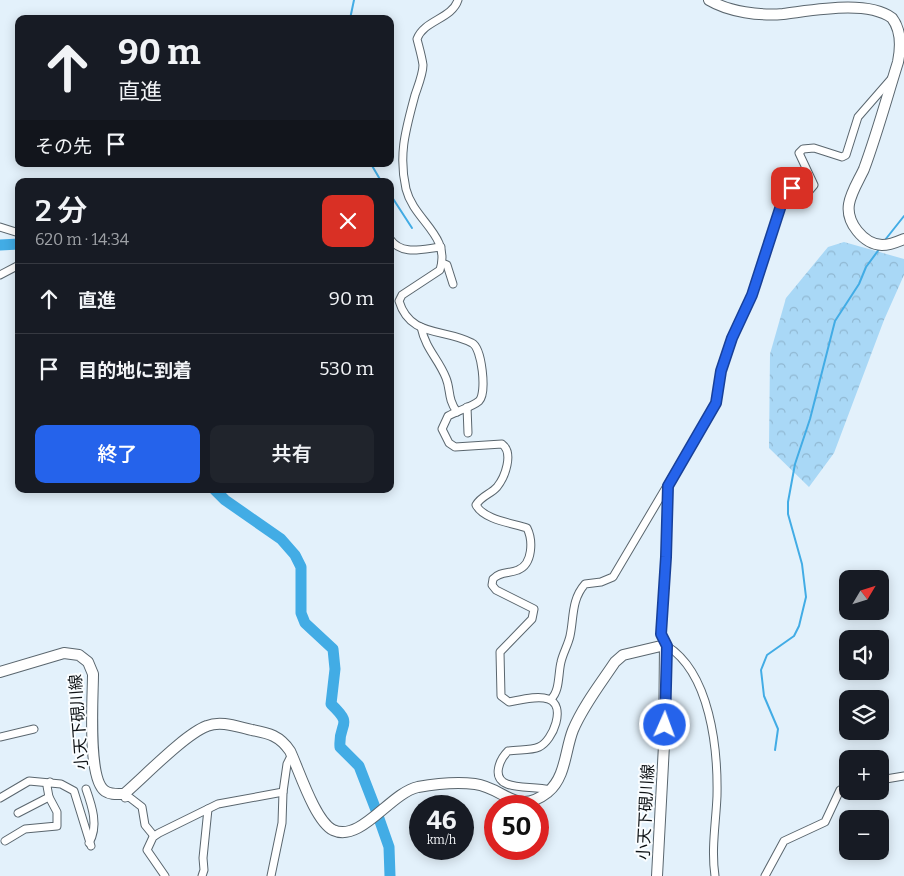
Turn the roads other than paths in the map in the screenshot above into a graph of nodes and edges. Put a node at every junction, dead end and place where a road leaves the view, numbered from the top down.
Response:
1 (458, 0) edge
2 (708, 0) edge
3 (822, 3) edge
4 (893, 76) junction
5 (0, 227) edge
6 (15, 232) edge
7 (904, 239) edge
8 (394, 244) edge
9 (441, 247) junction
10 (442, 263) junction
11 (15, 267) edge
12 (0, 275) edge
13 (453, 284) dead end
14 (421, 327) junction
15 (467, 407) junction
16 (457, 412) junction
17 (468, 433) dead end
18 (668, 486) junction
19 (666, 645) junction
20 (0, 672) edge
21 (551, 699) junction
22 (34, 729) dead end
23 (0, 736) edge
24 (292, 754) junction
25 (904, 776) edge
26 (889, 778) edge
27 (50, 782) junction
28 (86, 788) dead end
29 (550, 790) junction
30 (283, 792) junction
31 (839, 792) edge
32 (49, 797) junction
33 (0, 798) edge
34 (125, 798) dead end
35 (208, 810) junction
36 (18, 813) dead end
37 (154, 836) junction
38 (5, 841) dead end
39 (165, 876) edge
40 (202, 876) edge
41 (270, 876) edge
42 (657, 876) edge
43 (715, 876) edge
44 (765, 876) edge

1 - 9 street
2 - 3 main road
3 - 4 main road
4 - 7 main road
4 - 18 street
5 - 6 street
8 - 9 street
9 - 10 street
10 - 13 street
10 - 14 street
11 - 12 street
14 - 15 street
14 - 16 street
15 - 16 street
15 - 17 street
16 - 21 street
18 - 19 street
18 - 21 street
19 - 29 main road
19 - 42 main road, 小天下硯川線
19 - 43 street
20 - 24 main road, 小天下硯川線
21 - 29 street
22 - 23 street
24 - 29 main road, 小天下硯川線
24 - 30 street
25 - 26 street
27 - 28 street
27 - 32 street
27 - 33 street
30 - 35 street
30 - 41 street
31 - 44 street
32 - 36 street
32 - 38 street
34 - 37 street
35 - 37 street
35 - 40 street
37 - 39 street

